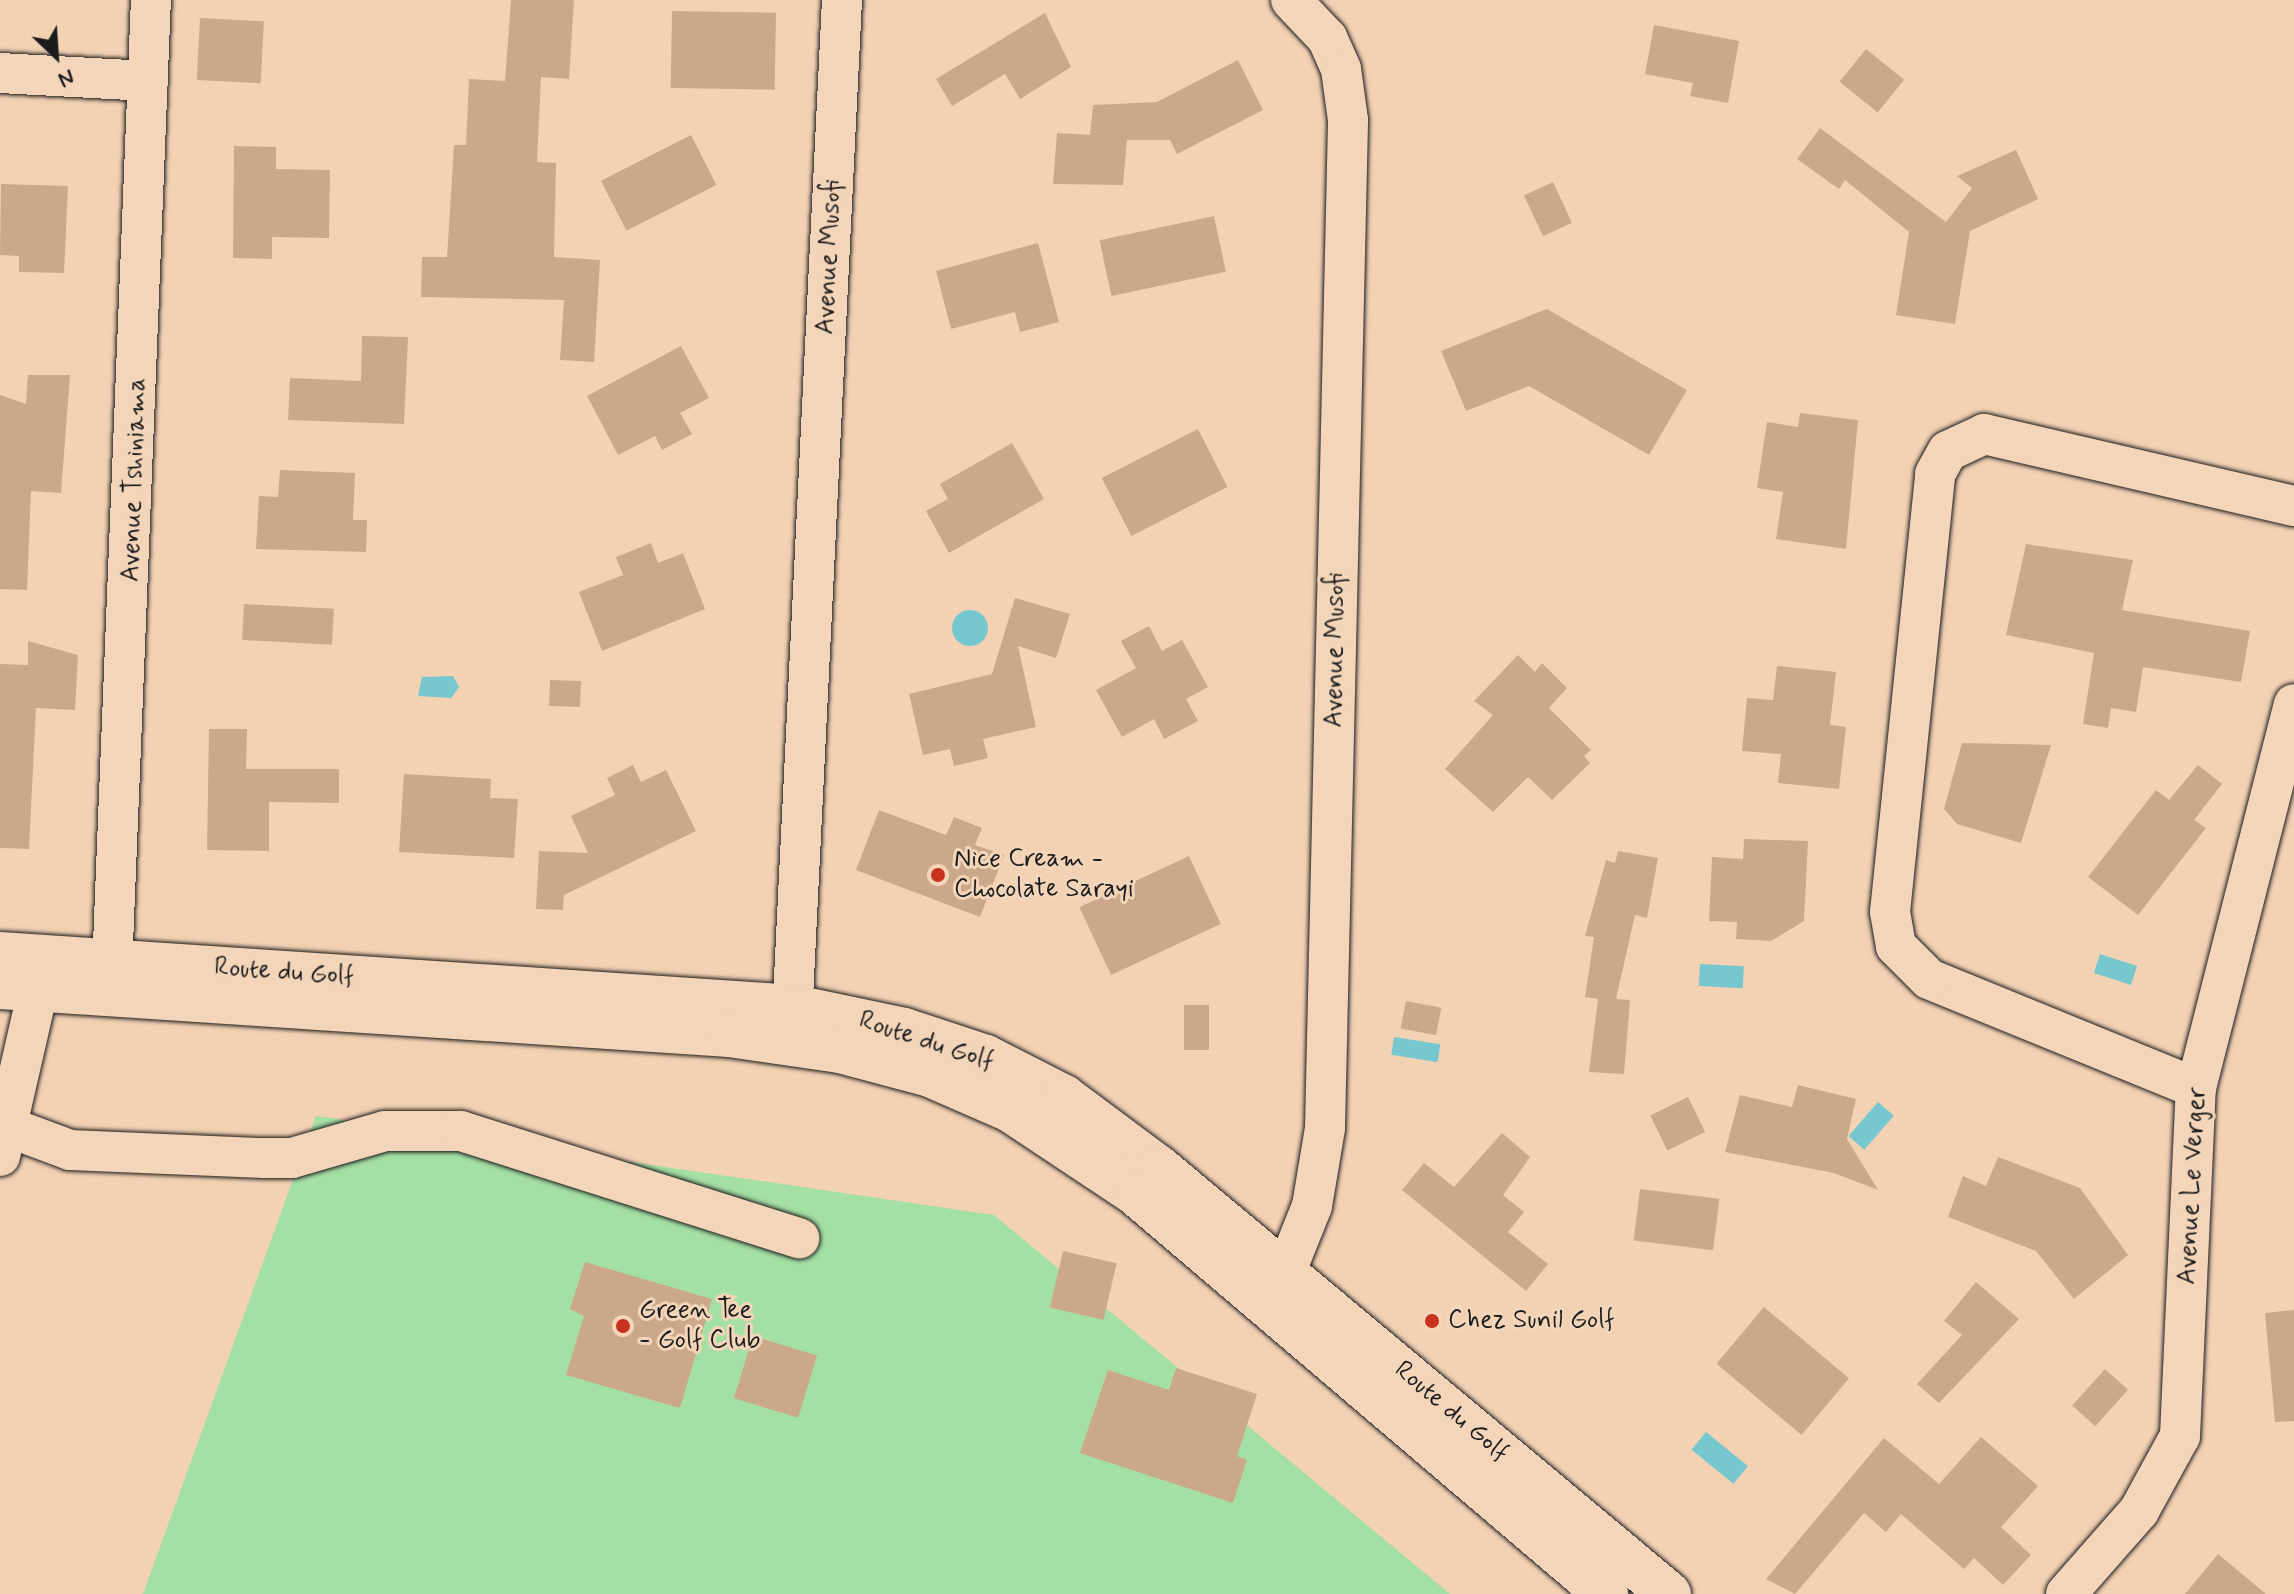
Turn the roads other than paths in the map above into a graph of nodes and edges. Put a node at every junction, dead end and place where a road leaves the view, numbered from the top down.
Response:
1 (151, 0) edge
2 (842, 0) edge
3 (1291, 0) edge
4 (0, 73) edge
5 (148, 81) junction
6 (2294, 506) edge
7 (2294, 704) edge
8 (0, 954) edge
9 (114, 977) junction
10 (29, 978) edge
11 (792, 1024) junction
12 (2196, 1088) junction
13 (6, 1142) edge
14 (799, 1238) dead end
15 (1279, 1292) junction
16 (1606, 1594) edge
17 (1669, 1594) edge
18 (2066, 1594) edge

1 - 5 street, Avenue Tshiniama
2 - 11 street, Avenue Musofi
3 - 15 street, Avenue Musofi
4 - 5 street
5 - 9 street, Avenue Tshiniama
6 - 12 street
7 - 12 street, Avenue Le Verger
8 - 10 main road, Route du Golf
9 - 10 main road, Route du Golf
9 - 11 main road, Route du Golf
10 - 13 street
11 - 15 main road, Route du Golf
12 - 18 street, Avenue Le Verger
13 - 14 street
15 - 16 main road
15 - 17 main road, Route du Golf

